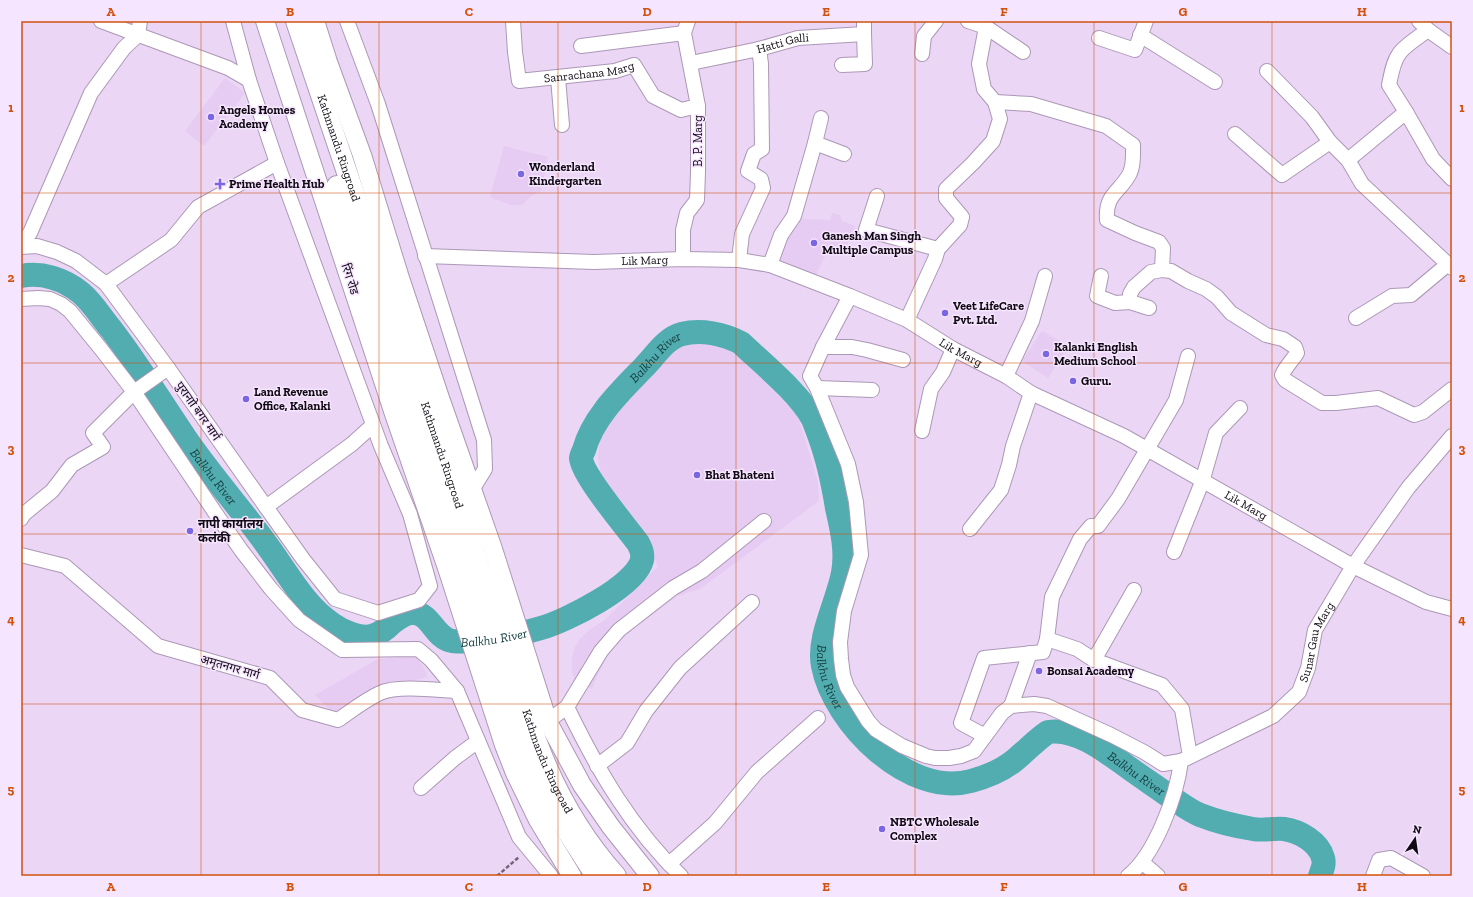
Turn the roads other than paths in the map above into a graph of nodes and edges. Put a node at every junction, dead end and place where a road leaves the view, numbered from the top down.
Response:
1 (101, 21) edge
2 (140, 21) edge
3 (233, 21) edge
4 (265, 21) edge
5 (283, 21) edge
6 (296, 21) edge
7 (315, 21) edge
8 (347, 21) edge
9 (512, 21) edge
10 (936, 21) edge
11 (968, 21) edge
12 (1146, 21) edge
13 (1423, 25) edge
14 (686, 27) edge
15 (986, 27) junction
16 (864, 28) edge
17 (138, 35) junction
18 (1140, 35) junction
19 (1099, 38) dead end
20 (580, 46) dead end
21 (1452, 47) edge
22 (758, 49) junction
23 (1023, 52) dead end
24 (922, 54) dead end
25 (690, 63) junction
26 (842, 65) dead end
27 (1267, 71) dead end
28 (558, 78) junction
29 (249, 80) junction
30 (1215, 82) dead end
31 (995, 102) junction
32 (698, 106) junction
33 (1406, 112) junction
34 (821, 118) dead end
35 (562, 125) dead end
36 (1235, 134) dead end
37 (1330, 142) junction
38 (815, 143) junction
39 (844, 154) dead end
40 (1348, 160) junction
41 (277, 163) junction
42 (1452, 179) edge
43 (877, 196) dead end
44 (21, 245) edge
45 (938, 249) junction
46 (425, 256) junction
47 (683, 259) junction
48 (739, 260) junction
49 (770, 265) junction
50 (1450, 266) edge
51 (1162, 270) junction
52 (1045, 276) dead end
53 (1101, 276) dead end
54 (106, 284) junction
55 (850, 296) junction
56 (21, 299) edge
57 (1130, 302) junction
58 (1149, 308) dead end
59 (1356, 318) dead end
60 (908, 320) junction
61 (823, 347) junction
62 (953, 349) junction
63 (1188, 356) dead end
64 (903, 360) dead end
65 (165, 370) junction
66 (1006, 376) junction
67 (817, 388) junction
68 (1452, 389) edge
69 (872, 390) dead end
70 (135, 391) junction
71 (1031, 393) junction
72 (1240, 408) dead end
73 (373, 425) junction
74 (922, 431) dead end
75 (1452, 436) edge
76 (1147, 449) junction
77 (1202, 482) junction
78 (472, 490) junction
79 (266, 507) junction
80 (21, 519) edge
81 (764, 521) dead end
82 (970, 529) dead end
83 (1174, 552) dead end
84 (21, 555) edge
85 (470, 559) junction
86 (1353, 566) junction
87 (1134, 590) dead end
88 (752, 602) dead end
89 (1452, 609) edge
90 (1047, 640) junction
91 (1030, 653) junction
92 (1094, 660) junction
93 (457, 690) junction
94 (514, 694) junction
95 (1011, 706) junction
96 (567, 707) junction
97 (818, 718) dead end
98 (526, 734) junction
99 (985, 736) junction
100 (478, 741) junction
101 (484, 756) junction
102 (1184, 762) junction
103 (597, 766) junction
104 (421, 788) dead end
105 (1146, 857) junction
106 (669, 864) junction
107 (551, 876) edge
108 (572, 876) edge
109 (596, 876) edge
110 (616, 876) edge
111 (650, 876) edge
112 (681, 876) edge
113 (1128, 876) edge
114 (1158, 876) edge
115 (1373, 876) edge
116 (1423, 876) edge

1 - 17 street
2 - 17 street
3 - 29 street
4 - 85 main road, रिंग रोड
5 - 85 highway, Kathmandu Ringroad
6 - 85 highway, Kathmandu Ringroad
7 - 78 main road
8 - 46 street
9 - 28 street, Sanrachana Marg
10 - 24 street
11 - 15 street
12 - 18 street
13 - 21 street
13 - 33 street
14 - 20 street
14 - 25 street, B. P. Marg
15 - 23 street
15 - 31 street
16 - 22 street, Hatti Galli
16 - 26 street
17 - 29 street
17 - 44 street
18 - 19 street
18 - 30 street
22 - 25 street, Hatti Galli
22 - 48 street
25 - 32 street, B. P. Marg
27 - 37 street
28 - 32 street, Sanrachana Marg
28 - 35 street
29 - 41 street
31 - 45 street
31 - 51 street
32 - 47 street, B. P. Marg
33 - 40 street
33 - 42 street
34 - 38 street
36 - 37 street
37 - 40 street
38 - 39 street
38 - 49 street
40 - 50 street
41 - 54 street
41 - 73 street
43 - 45 street
44 - 54 street, पुरानाो बगर मार्ग
45 - 60 street
46 - 47 street, Lik Marg
46 - 78 street
47 - 48 street, Lik Marg
48 - 49 street, Lik Marg
49 - 55 street, Lik Marg
50 - 59 street
51 - 57 street
51 - 68 street
52 - 66 street
53 - 57 street
54 - 65 street, पुरानाो बगर मार्ग
55 - 60 street, Lik Marg
55 - 61 street
56 - 70 street
57 - 58 street
60 - 62 street, Lik Marg
61 - 64 street
61 - 67 street
62 - 66 street, Lik Marg
62 - 74 street
63 - 76 street
65 - 70 street
65 - 79 street, पुरानाो बगर मार्ग
66 - 71 street, Lik Marg
67 - 69 street
67 - 99 street
70 - 80 street
70 - 93 street
71 - 76 street, Lik Marg
71 - 82 street
72 - 77 street
73 - 79 street
73 - 79 street, पुरानाो बगर मार्ग
75 - 86 street, Sunar Gau Marg
76 - 77 street, Lik Marg
76 - 90 street
77 - 83 street
77 - 86 street, Lik Marg
78 - 85 main road
81 - 96 street
84 - 93 street, अमृतनगर मार्ग
85 - 94 highway, Kathmandu Ringroad
85 - 94 main road
86 - 89 street, Lik Marg
86 - 102 street, Sunar Gau Marg
87 - 92 street
88 - 103 street
90 - 91 street
90 - 92 street
91 - 95 street
91 - 99 street
92 - 102 street
93 - 100 street
94 - 98 highway, Kathmandu Ringroad
94 - 98 main road
95 - 99 street
95 - 102 street, Sunar Gau Marg
96 - 98 street
96 - 103 street
97 - 106 street
98 - 101 street
98 - 108 main road
98 - 109 highway, Kathmandu Ringroad
98 - 110 highway, Kathmandu Ringroad
98 - 111 main road
100 - 101 street
100 - 104 street
101 - 107 street
102 - 105 street
103 - 106 street
105 - 113 street
105 - 114 street
106 - 112 street
115 - 116 street

